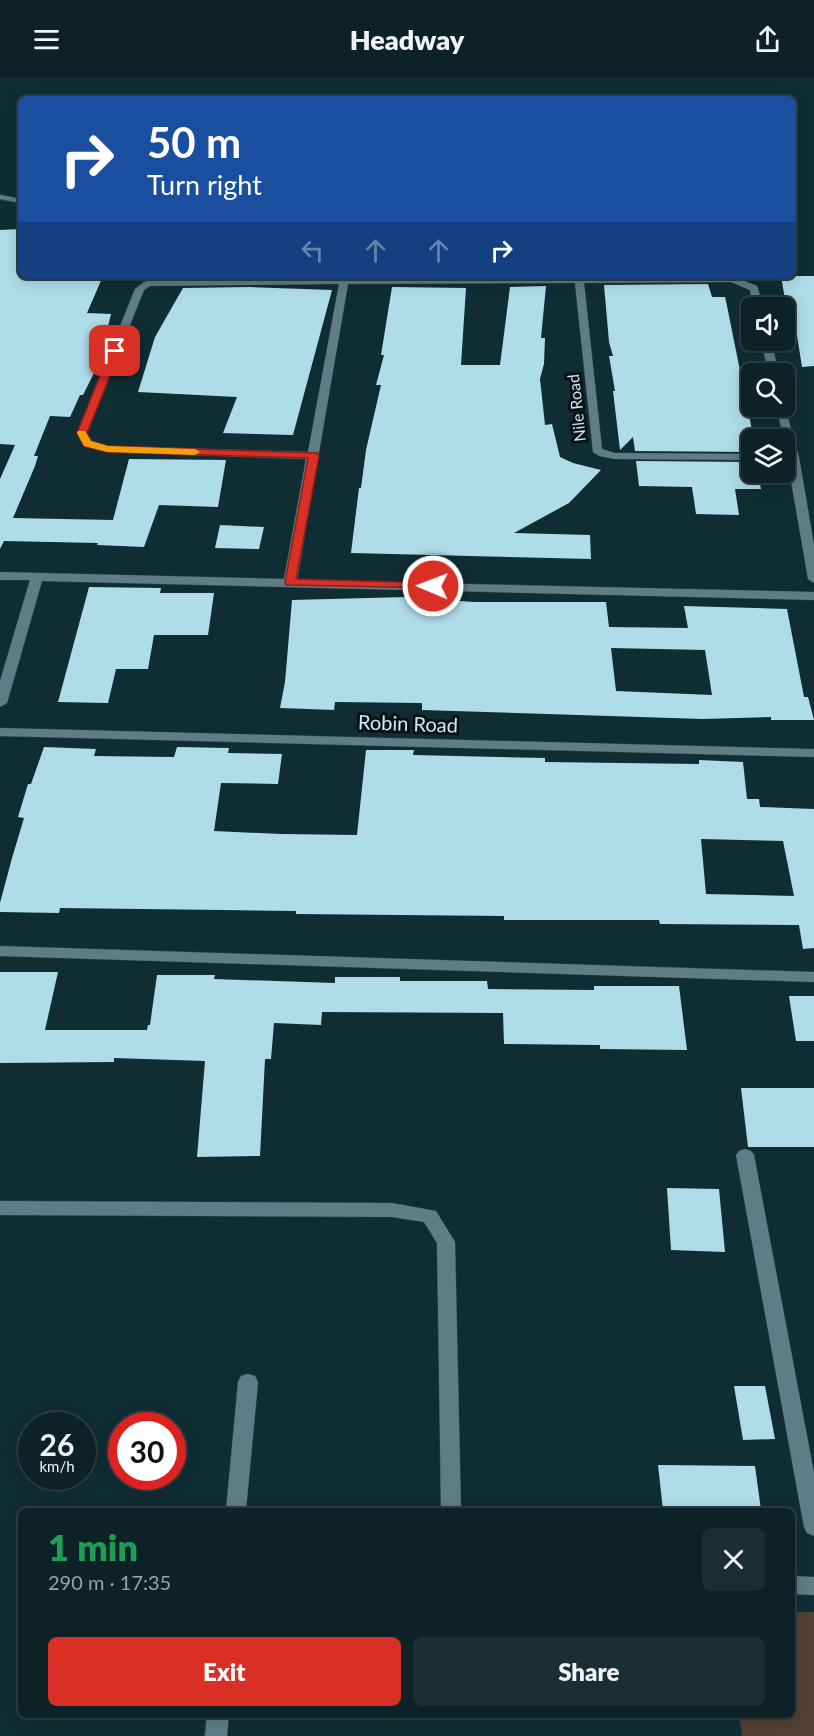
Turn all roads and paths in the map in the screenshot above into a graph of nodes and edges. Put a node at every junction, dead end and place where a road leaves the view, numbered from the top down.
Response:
1 (0, 197) edge
2 (18, 200) edge
3 (579, 279) junction
4 (344, 281) junction
5 (756, 297) edge
6 (314, 456) junction
7 (741, 457) edge
8 (794, 483) edge
9 (0, 576) edge
10 (37, 577) junction
11 (814, 579) edge
12 (290, 582) junction
13 (814, 596) edge
14 (0, 703) edge
15 (0, 732) edge
16 (814, 753) edge
17 (0, 951) edge
18 (814, 978) edge
19 (745, 1155) dead end
20 (0, 1208) edge
21 (248, 1383) dead end
22 (236, 1508) edge
23 (451, 1508) edge
24 (814, 1527) edge
25 (795, 1585) edge
26 (814, 1586) edge
27 (218, 1718) edge
28 (216, 1736) edge

1 - 2 lane
3 - 4 street
3 - 5 street
3 - 7 street, Nile Road
4 - 6 street
4 - 6 street
6 - 12 street
8 - 11 street
9 - 10 street
10 - 12 street
10 - 14 street
12 - 13 street
15 - 16 street, Robin Road
17 - 18 street
19 - 24 street
20 - 23 street
21 - 22 street
25 - 26 street
27 - 28 street

